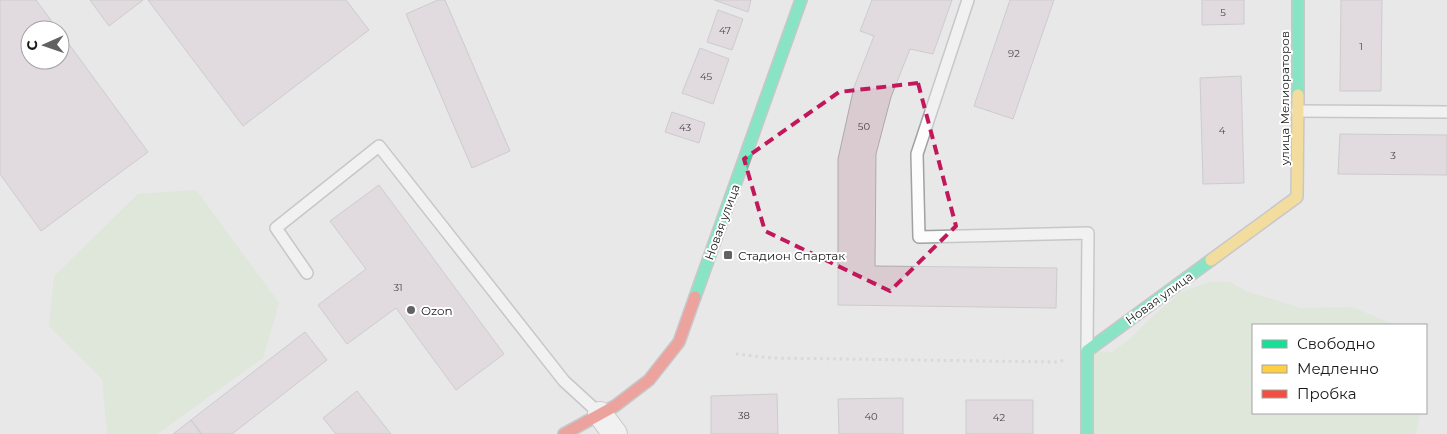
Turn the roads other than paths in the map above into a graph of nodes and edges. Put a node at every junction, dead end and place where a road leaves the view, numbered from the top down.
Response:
1 (801, 0) edge
2 (968, 0) edge
3 (1298, 0) edge
4 (1297, 111) junction
5 (1447, 112) edge
6 (1298, 197) joint
7 (307, 273) dead end
8 (1087, 351) junction
9 (600, 414) junction
10 (564, 434) edge
11 (615, 434) edge
12 (1087, 434) edge

1 - 9 street, Новая улица
2 - 8 lane
3 - 4 street, улица Мелиораторов
4 - 5 lane
4 - 6 street, улица Мелиораторов
6 - 8 street, Новая улица
7 - 9 lane
8 - 12 street
9 - 10 street, Новая улица
9 - 11 street

